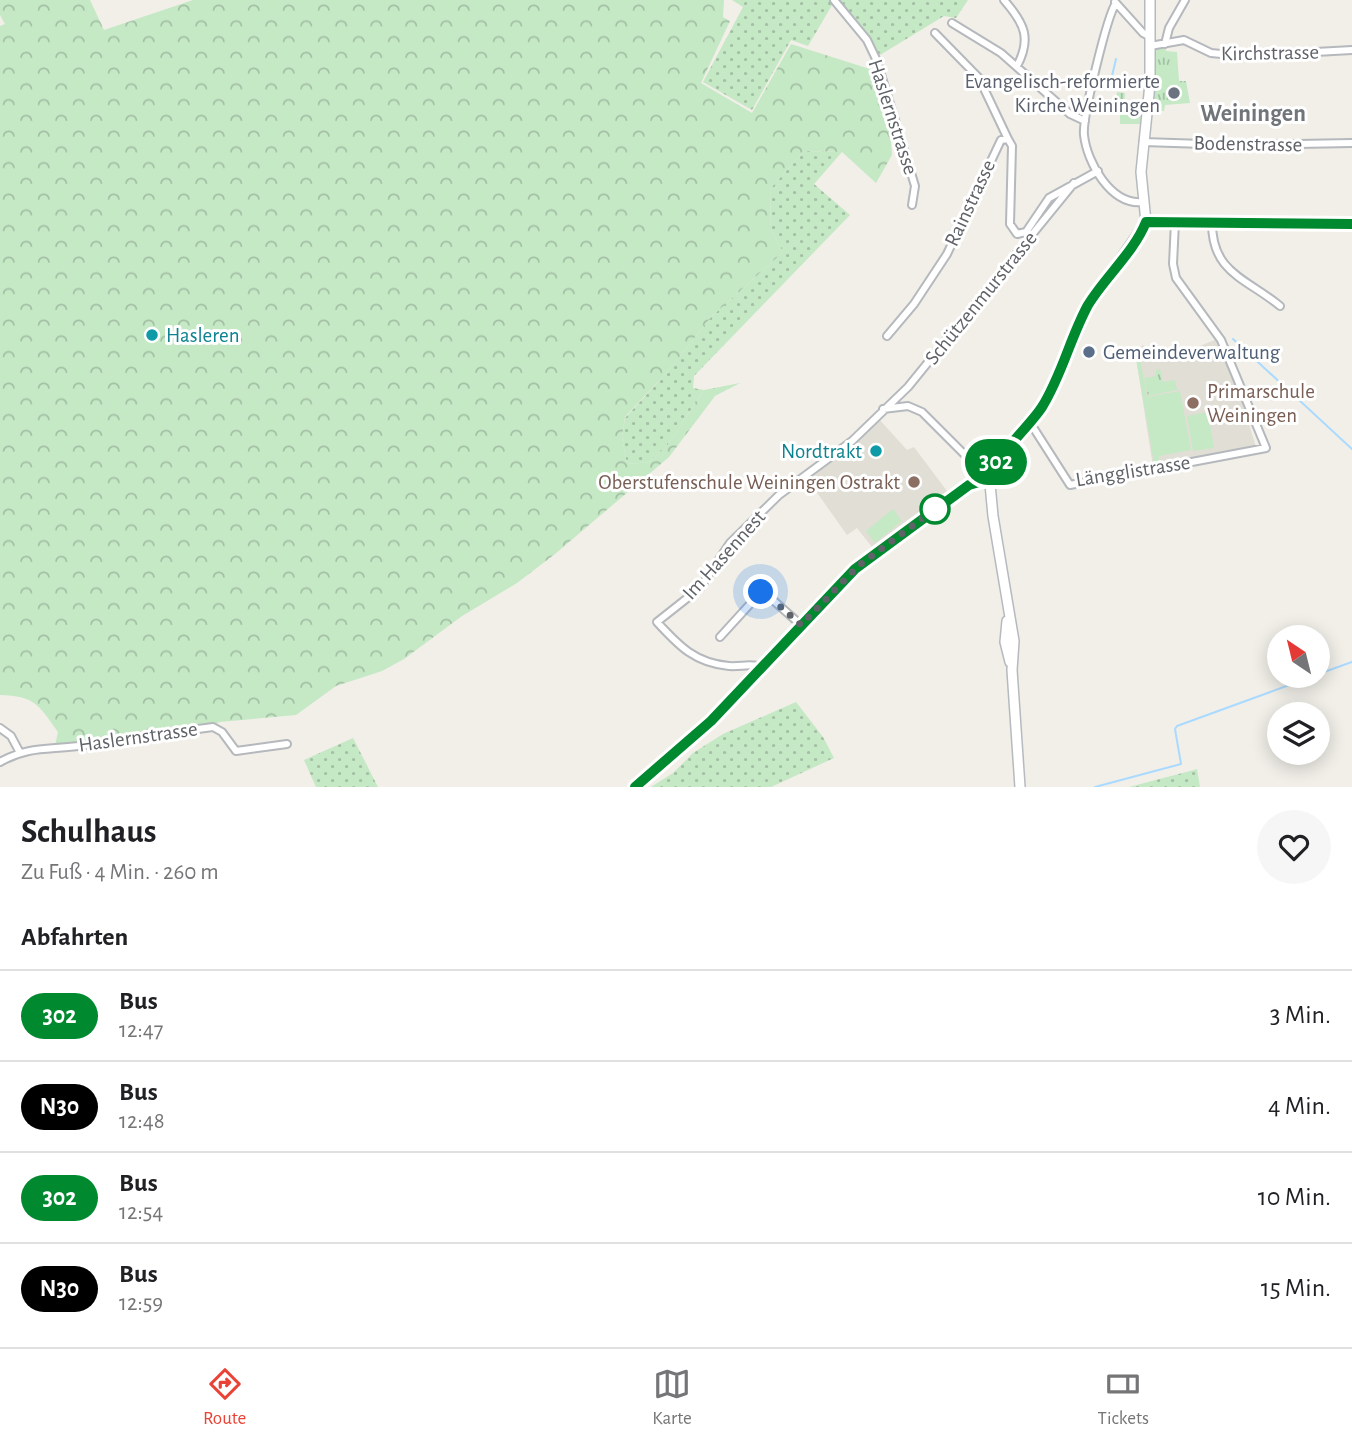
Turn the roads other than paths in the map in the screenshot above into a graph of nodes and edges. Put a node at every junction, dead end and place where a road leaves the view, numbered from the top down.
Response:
1 (834, 0) edge
2 (1004, 0) edge
3 (1150, 0) edge
4 (1185, 0) edge
5 (1115, 2) edge
6 (953, 23) dead end
7 (935, 33) dead end
8 (1149, 41) junction
9 (1165, 44) junction
10 (1352, 50) edge
11 (1017, 66) junction
12 (1085, 121) junction
13 (1007, 139) junction
14 (1143, 142) junction
15 (1352, 143) edge
16 (1098, 171) junction
17 (1074, 183) junction
18 (1142, 202) junction
19 (912, 205) dead end
20 (1146, 222) junction
21 (1175, 222) junction
22 (1212, 223) junction
23 (1352, 224) edge
24 (1280, 306) dead end
25 (887, 337) dead end
26 (883, 408) junction
27 (1031, 424) junction
28 (989, 479) junction
29 (801, 625) junction
30 (720, 637) dead end
31 (762, 667) junction
32 (0, 728) edge
33 (287, 744) dead end
34 (19, 751) junction
35 (0, 762) edge
36 (635, 787) edge
37 (1020, 787) edge

1 - 19 street, Haslernstrasse
2 - 11 street
3 - 8 street
4 - 9 street
5 - 8 street
5 - 12 street
6 - 11 street
7 - 13 street
8 - 9 street, Kirchstrasse
8 - 14 street
9 - 10 street, Kirchstrasse
11 - 12 street
12 - 16 street
13 - 17 street, Rainstrasse
13 - 25 street, Rainstrasse
14 - 15 street, Bodenstrasse
14 - 18 street
16 - 17 street, Rainstrasse
16 - 18 street
17 - 26 street, Schützenmurstrasse
18 - 20 street
20 - 21 street
20 - 27 street
21 - 22 street
21 - 27 street, Längglistrasse
22 - 23 street
22 - 24 street
26 - 28 street
26 - 31 street, Im Hasennest
27 - 28 street
28 - 29 street
28 - 37 street
29 - 30 street
29 - 31 street
31 - 36 street
32 - 34 street
33 - 34 street, Haslernstrasse
34 - 35 street

